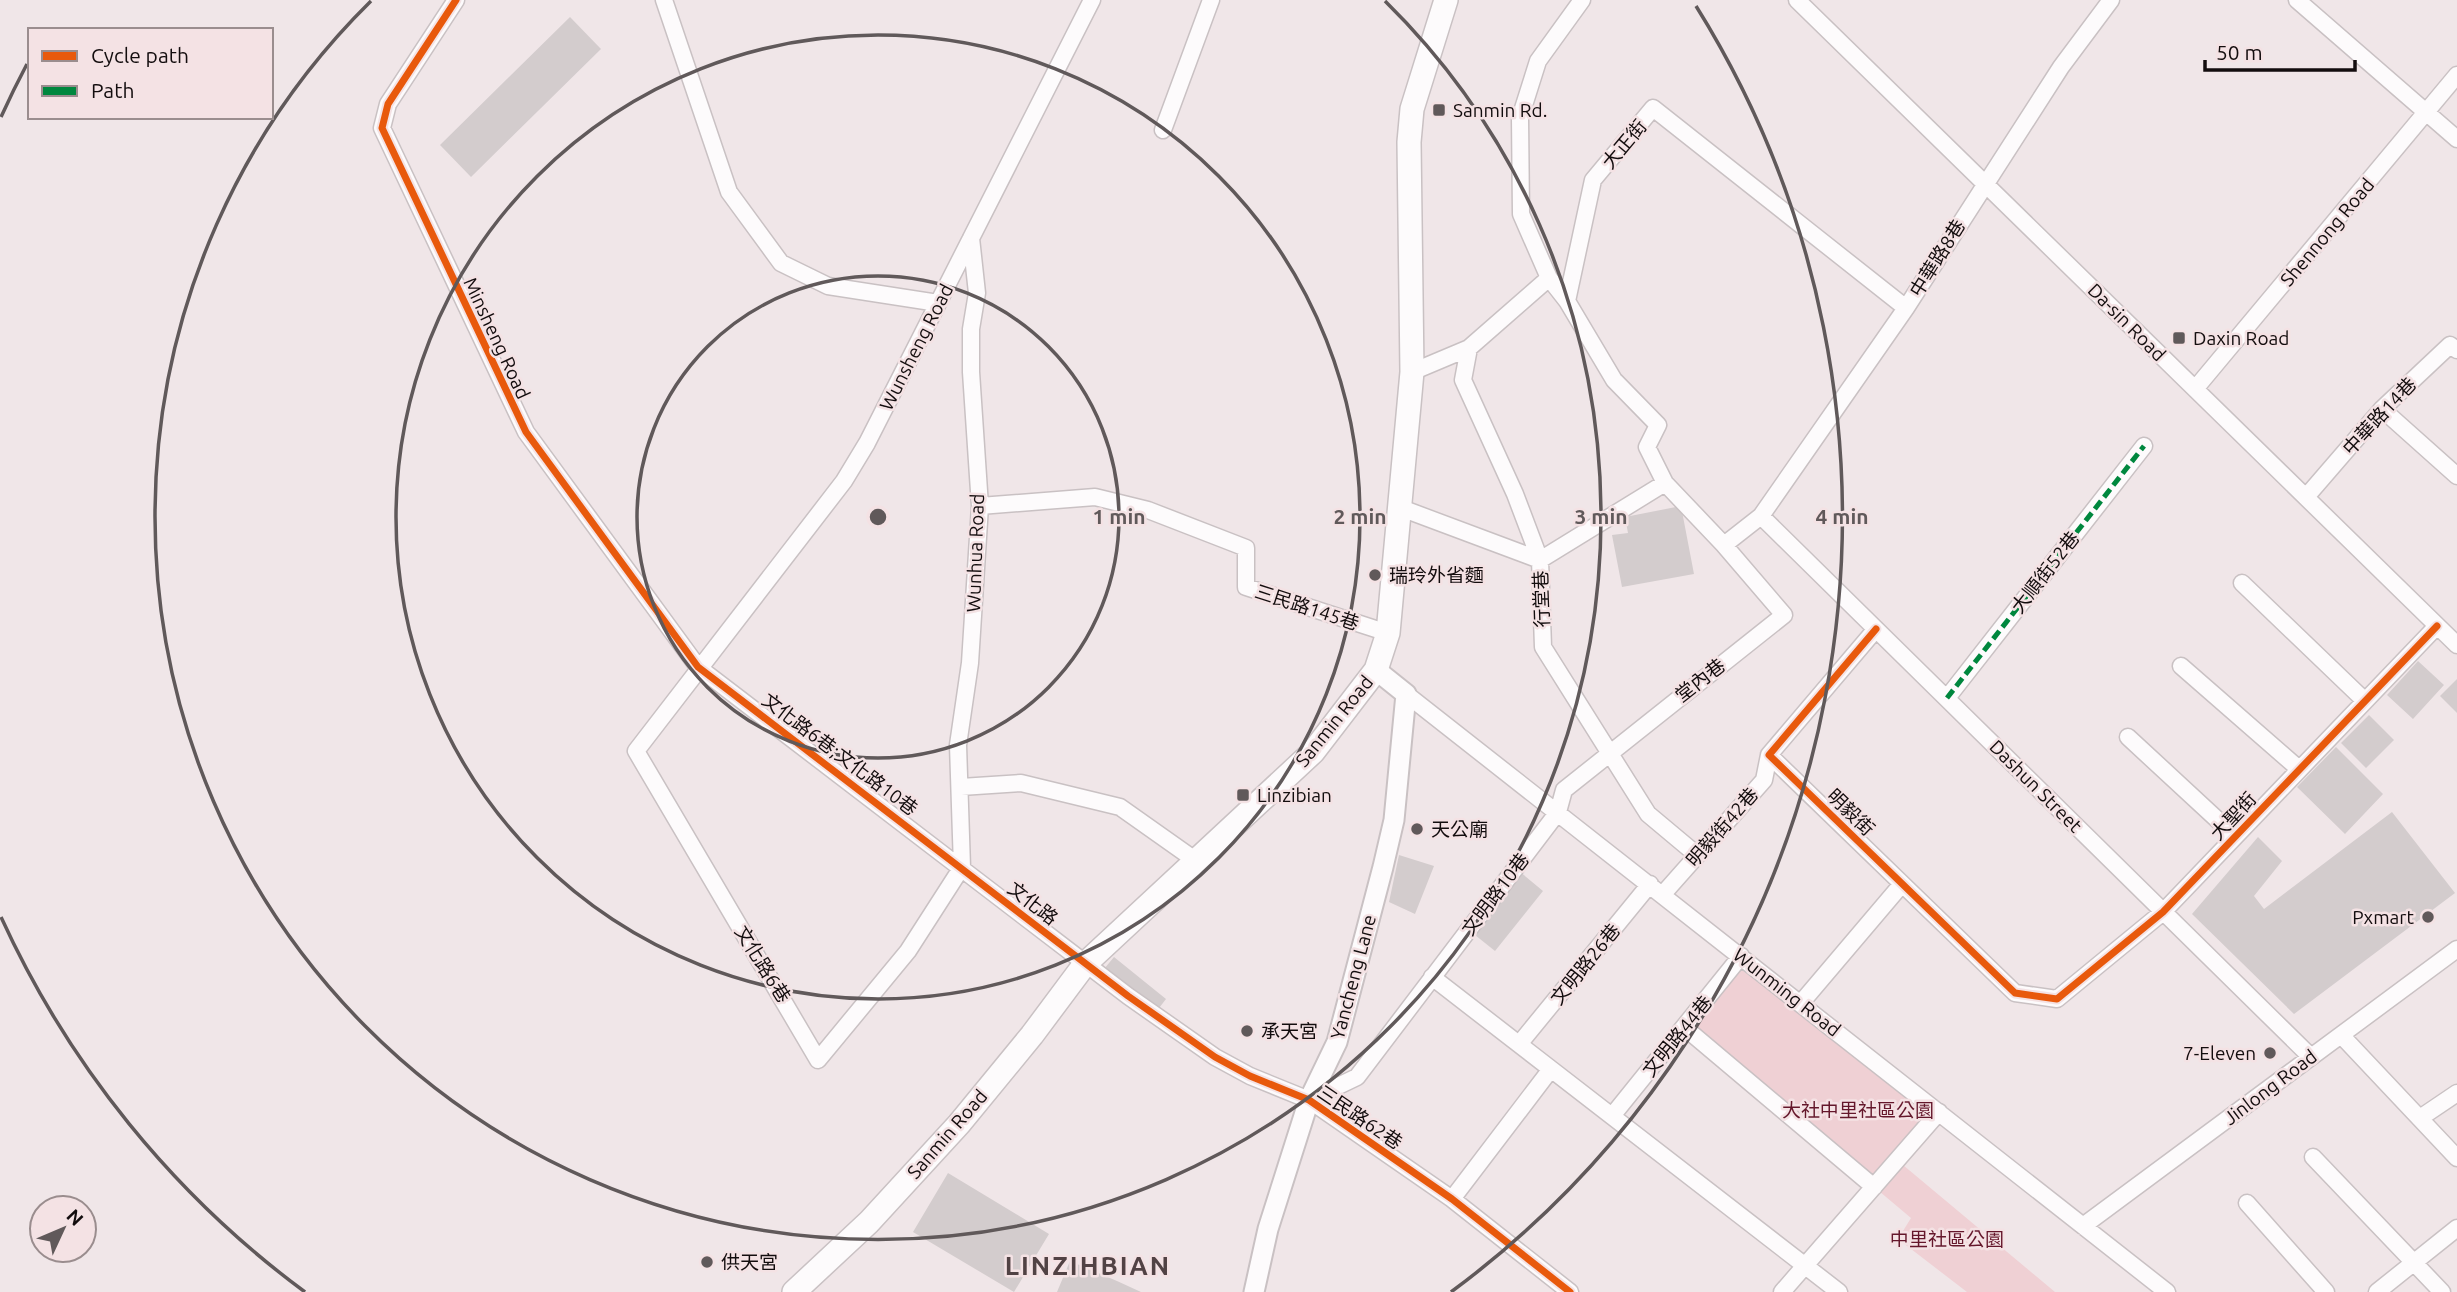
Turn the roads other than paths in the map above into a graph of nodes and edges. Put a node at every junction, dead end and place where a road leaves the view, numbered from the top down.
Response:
1 (456, 0) edge
2 (664, 0) edge
3 (1093, 0) edge
4 (1211, 0) edge
5 (1446, 0) edge
6 (1582, 0) edge
7 (1797, 0) edge
8 (2111, 0) edge
9 (2297, 0) edge
10 (2457, 75) edge
11 (2427, 113) junction
12 (1163, 130) dead end
13 (2457, 139) edge
14 (1985, 182) junction
15 (971, 238) junction
16 (1549, 278) junction
17 (1567, 301) junction
18 (938, 303) junction
19 (1906, 308) junction
20 (1469, 348) junction
21 (2457, 350) edge
22 (1412, 372) junction
23 (2195, 389) junction
24 (2382, 409) junction
25 (2144, 446) dead end
26 (2457, 476) edge
27 (1665, 483) junction
28 (2306, 497) junction
29 (979, 506) junction
30 (1401, 508) junction
31 (1761, 516) junction
32 (1724, 545) junction
33 (1540, 560) junction
34 (2242, 583) dead end
35 (2437, 626) junction
36 (1876, 629) junction
37 (1388, 633) junction
38 (2457, 645) edge
39 (2181, 666) dead end
40 (698, 667) junction
41 (1376, 670) junction
42 (1406, 694) junction
43 (1947, 698) junction
44 (2364, 699) junction
45 (2128, 737) dead end
46 (1609, 751) junction
47 (1769, 755) junction
48 (2299, 769) junction
49 (961, 787) junction
50 (1558, 812) junction
51 (2235, 836) junction
52 (1697, 855) junction
53 (1195, 860) junction
54 (962, 867) junction
55 (1902, 884) junction
56 (1656, 889) junction
57 (2163, 912) junction
58 (2457, 949) edge
59 (1741, 956) junction
60 (1085, 964) junction
61 (1432, 977) junction
62 (2035, 996) joint
63 (1801, 1003) junction
64 (1684, 1027) junction
65 (2341, 1035) junction
66 (1520, 1043) junction
67 (2311, 1057) junction
68 (1551, 1069) junction
69 (2457, 1093) edge
70 (1309, 1100) junction
71 (1939, 1112) junction
72 (1612, 1116) junction
73 (2420, 1118) junction
74 (2313, 1157) dead end
75 (2457, 1158) edge
76 (1874, 1187) junction
77 (1452, 1199) junction
78 (2247, 1203) dead end
79 (2083, 1226) junction
80 (2457, 1227) edge
81 (2415, 1262) junction
82 (1805, 1265) junction
83 (794, 1292) edge
84 (1254, 1292) edge
85 (1570, 1292) edge
86 (1782, 1292) edge
87 (1839, 1292) edge
88 (2167, 1292) edge
89 (2326, 1292) edge
90 (2377, 1292) edge
91 (2442, 1292) edge

1 - 40 street, Minsheng Road
2 - 18 street
3 - 15 street, Wunsheng Road
4 - 12 street
5 - 22 main road, Sanmin Road
6 - 16 street
7 - 14 street, Da-sin Road
8 - 14 street, 中華路8巷
9 - 11 street
10 - 11 street, Shennong Road
11 - 13 street
11 - 23 street, Shennong Road
14 - 19 street, 中華路8巷
14 - 23 street, Da-sin Road
15 - 18 street, Wunsheng Road
15 - 29 street, Wunhua Road
16 - 17 street
16 - 20 street
17 - 19 street, 大正街
17 - 27 street
18 - 40 street, Wunsheng Road
19 - 31 street, 中華路8巷
20 - 22 street
20 - 33 street, 行堂巷
21 - 24 street, 中華路14巷
22 - 30 main road, Sanmin Road
23 - 28 street, Da-sin Road
24 - 26 street
24 - 28 street, 中華路14巷
25 - 43 street, 大順街52巷
27 - 32 street
27 - 33 street
28 - 35 street, Da-sin Road
29 - 37 street, 三民路145巷
29 - 49 street, Wunhua Road
30 - 33 street
30 - 37 main road, Sanmin Road
31 - 32 street, 中華路8巷
31 - 36 street, Dashun Street
32 - 46 street, 堂內巷
33 - 46 street, 行堂巷
34 - 44 street
35 - 38 street, Da-sin Road
35 - 44 street, 大聖街
36 - 43 street, Dashun Street
36 - 47 street
37 - 41 main road, Sanmin Road
39 - 48 street
40 - 54 street, 文化路6巷;文化路10巷
40 - 54 street, 文化路6巷
41 - 42 street
41 - 53 main road, Sanmin Road
42 - 50 street, Wunming Road
42 - 70 street, Yancheng Lane
43 - 57 street, Dashun Street
44 - 48 street, 大聖街
45 - 51 street
46 - 50 street, 堂內巷
46 - 52 street, 行堂巷
47 - 52 street, 明毅街42巷
47 - 55 street, 明毅街
48 - 51 street, 大聖街
49 - 53 street
49 - 54 street, Wunhua Road
50 - 56 street, Wunming Road
50 - 61 street, 文明路10巷
51 - 57 street, 大聖街
52 - 56 street, 明毅街42巷
53 - 60 main road, Sanmin Road
54 - 60 street, 文化路
55 - 62 street, 明毅街
55 - 63 street
56 - 59 street, Wunming Road
56 - 66 street, 文明路26巷
57 - 62 street, 大聖街
57 - 67 street, Dashun Street
58 - 65 street, Jinlong Road
59 - 63 street, Wunming Road
59 - 64 street, 文明路44巷
60 - 70 street, 三民路62巷
60 - 83 main road, Sanmin Road
61 - 66 street
61 - 70 street, 文明路10巷
63 - 71 street, Wunming Road
64 - 72 street, 文明路44巷
64 - 76 street
65 - 67 street, Jinlong Road
65 - 73 street
66 - 68 street
67 - 79 street, Jinlong Road
68 - 72 street
68 - 77 street
69 - 73 street
70 - 77 street, 三民路62巷
70 - 84 street, Yancheng Lane
71 - 76 street
71 - 79 street, Wunming Road
72 - 82 street
73 - 75 street
74 - 81 street
76 - 82 street
77 - 85 street, 三民路62巷
78 - 89 street
79 - 88 street, Wunming Road
80 - 81 street
81 - 90 street
81 - 91 street
82 - 86 street
82 - 87 street

